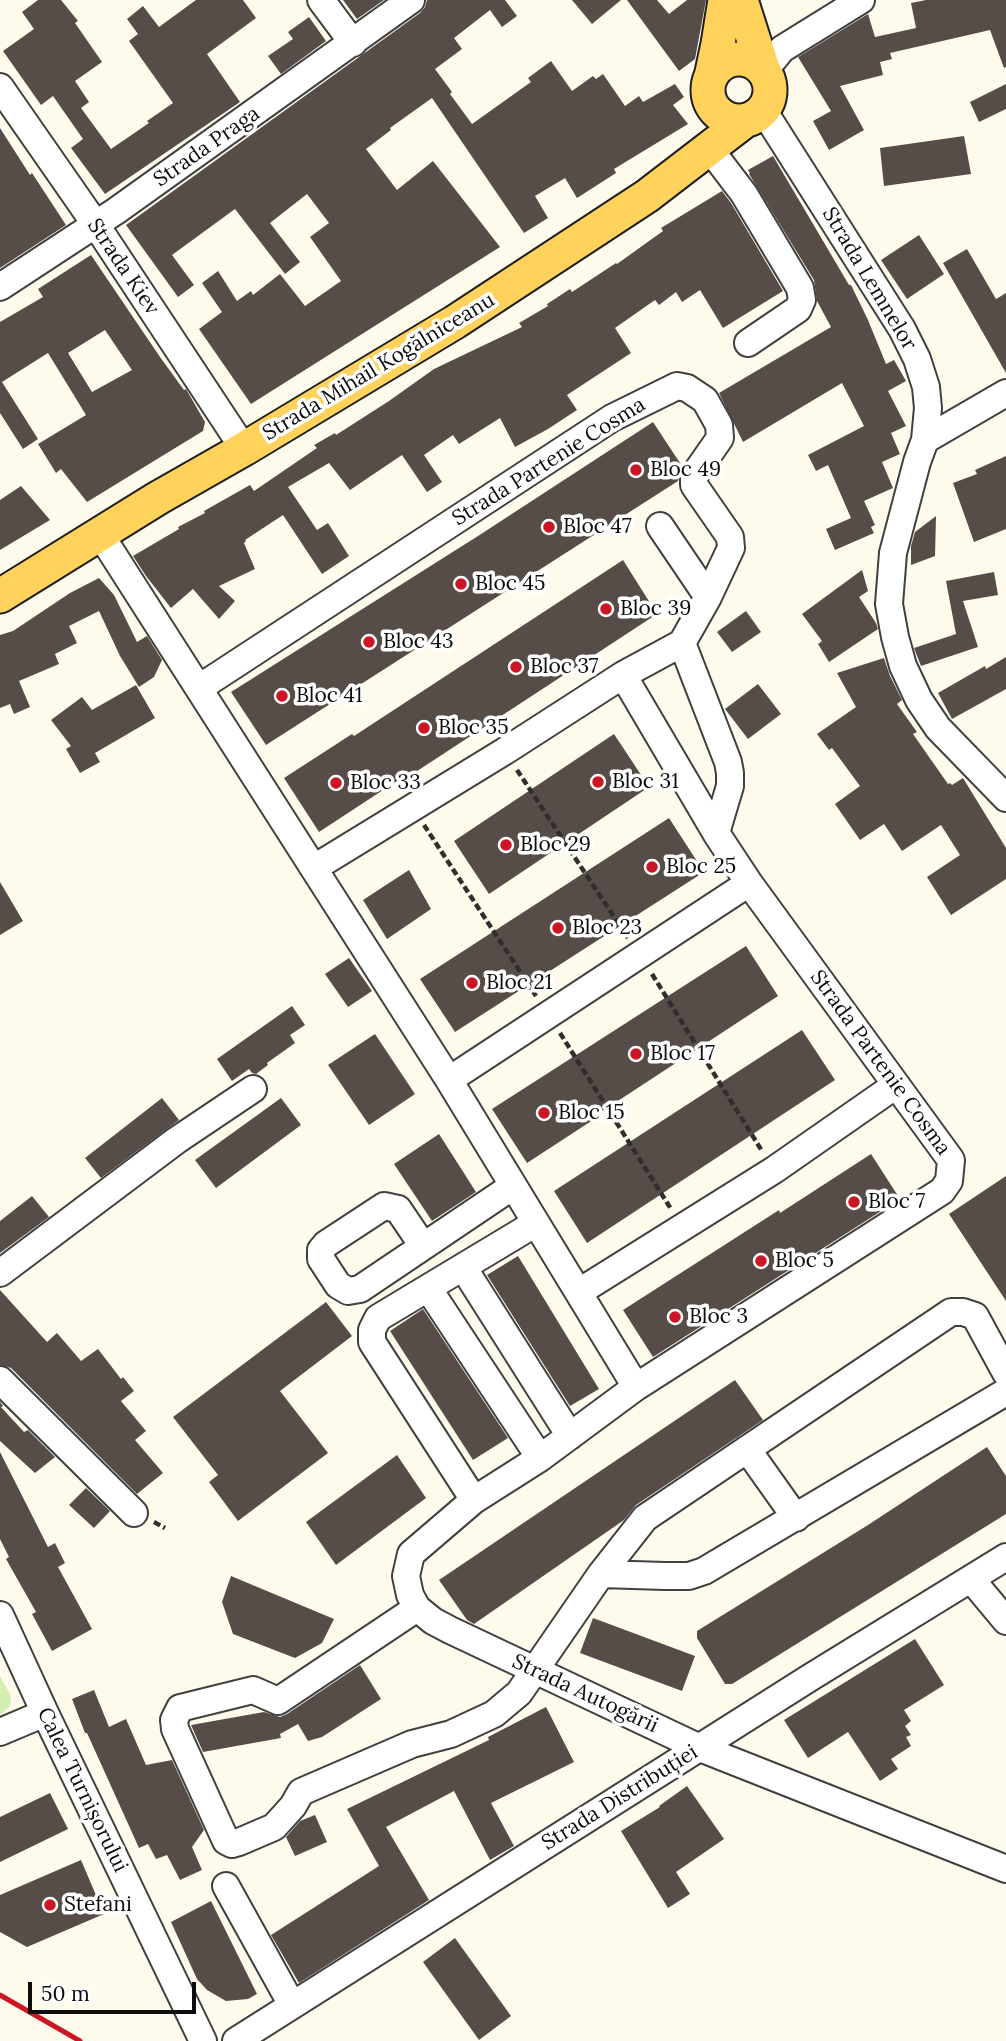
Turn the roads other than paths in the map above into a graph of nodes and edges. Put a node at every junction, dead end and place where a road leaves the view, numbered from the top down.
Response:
1 (321, 0) edge
2 (411, 0) edge
3 (725, 0) edge
4 (741, 0) edge
5 (861, 0) edge
6 (353, 43) junction
7 (763, 70) junction
8 (709, 84) junction
9 (0, 87) edge
10 (754, 115) junction
11 (709, 148) junction
12 (674, 176) junction
13 (96, 225) junction
14 (0, 287) edge
15 (748, 343) dead end
16 (1006, 393) edge
17 (925, 440) junction
18 (244, 449) junction
19 (660, 526) dead end
20 (100, 534) junction
21 (0, 596) edge
22 (708, 597) junction
23 (682, 643) junction
24 (623, 675) junction
25 (199, 688) junction
26 (1006, 798) edge
27 (716, 833) junction
28 (314, 868) junction
29 (749, 883) junction
30 (449, 1080) junction
31 (896, 1085) junction
32 (253, 1088) dead end
33 (513, 1186) junction
34 (536, 1223) junction
35 (423, 1246) dead end
36 (463, 1267) junction
37 (0, 1273) edge
38 (428, 1288) junction
39 (579, 1292) junction
40 (1006, 1373) edge
41 (0, 1380) edge
42 (636, 1387) junction
43 (1006, 1392) edge
44 (570, 1436) junction
45 (747, 1449) junction
46 (540, 1458) junction
47 (474, 1500) junction
48 (134, 1513) dead end
49 (796, 1518) junction
50 (1006, 1557) edge
51 (601, 1574) junction
52 (971, 1579) junction
53 (417, 1608) junction
54 (0, 1615) edge
55 (1006, 1621) edge
56 (536, 1670) junction
57 (45, 1713) junction
58 (0, 1732) edge
59 (700, 1748) junction
60 (1006, 1870) edge
61 (226, 1886) dead end
62 (292, 2005) junction
63 (203, 2041) edge
64 (236, 2041) edge

1 - 6 street
2 - 6 street, Strada Praga
3 - 8 main road, Strada Mihail Kogălniceanu
4 - 7 main road
5 - 7 street
6 - 13 street, Strada Praga
7 - 8 main road
7 - 10 main road
8 - 10 main road
8 - 12 main road, Strada Mihail Kogălniceanu
9 - 13 street, Strada Kiev
10 - 11 main road
10 - 17 street, Strada Lemnelor
11 - 12 main road
11 - 15 street
12 - 18 main road, Strada Mihail Kogălniceanu
13 - 14 street, Strada Praga
13 - 18 street, Strada Kiev
16 - 17 street
17 - 26 street, Strada Lemnelor
18 - 20 main road, Strada Mihail Kogălniceanu
19 - 22 street
20 - 21 main road, Strada Mihail Kogălniceanu
20 - 25 street
22 - 23 street, Strada Partenie Cosma
22 - 25 street, Strada Partenie Cosma
23 - 24 street
23 - 27 street
24 - 27 street, Strada Partenie Cosma
24 - 28 street
25 - 28 street
27 - 29 street, Strada Partenie Cosma
28 - 30 street
29 - 30 street
29 - 31 street, Strada Partenie Cosma
30 - 33 street
31 - 39 street
31 - 42 street, Strada Partenie Cosma
32 - 37 street
33 - 34 street
33 - 35 street
34 - 36 street
34 - 39 street
36 - 38 street
36 - 44 street
38 - 46 street
38 - 47 street
39 - 42 street
40 - 45 street
41 - 48 street
42 - 44 street, Strada Partenie Cosma
43 - 49 street
44 - 46 street, Strada Partenie Cosma
45 - 49 street
45 - 51 street
46 - 47 street, Strada Partenie Cosma
47 - 53 street, Strada Partenie Cosma
49 - 51 street
50 - 52 street, Strada Distribuției
51 - 56 street
52 - 55 street
52 - 59 street, Strada Distribuției
53 - 56 street, Strada Autogării
53 - 56 street
54 - 57 street, Calea Turnișorului
56 - 59 street, Strada Autogării
57 - 58 street
57 - 63 street, Calea Turnișorului
59 - 60 street, Strada Autogării
59 - 62 street, Strada Distribuției
61 - 62 street
62 - 64 street, Strada Distribuției

